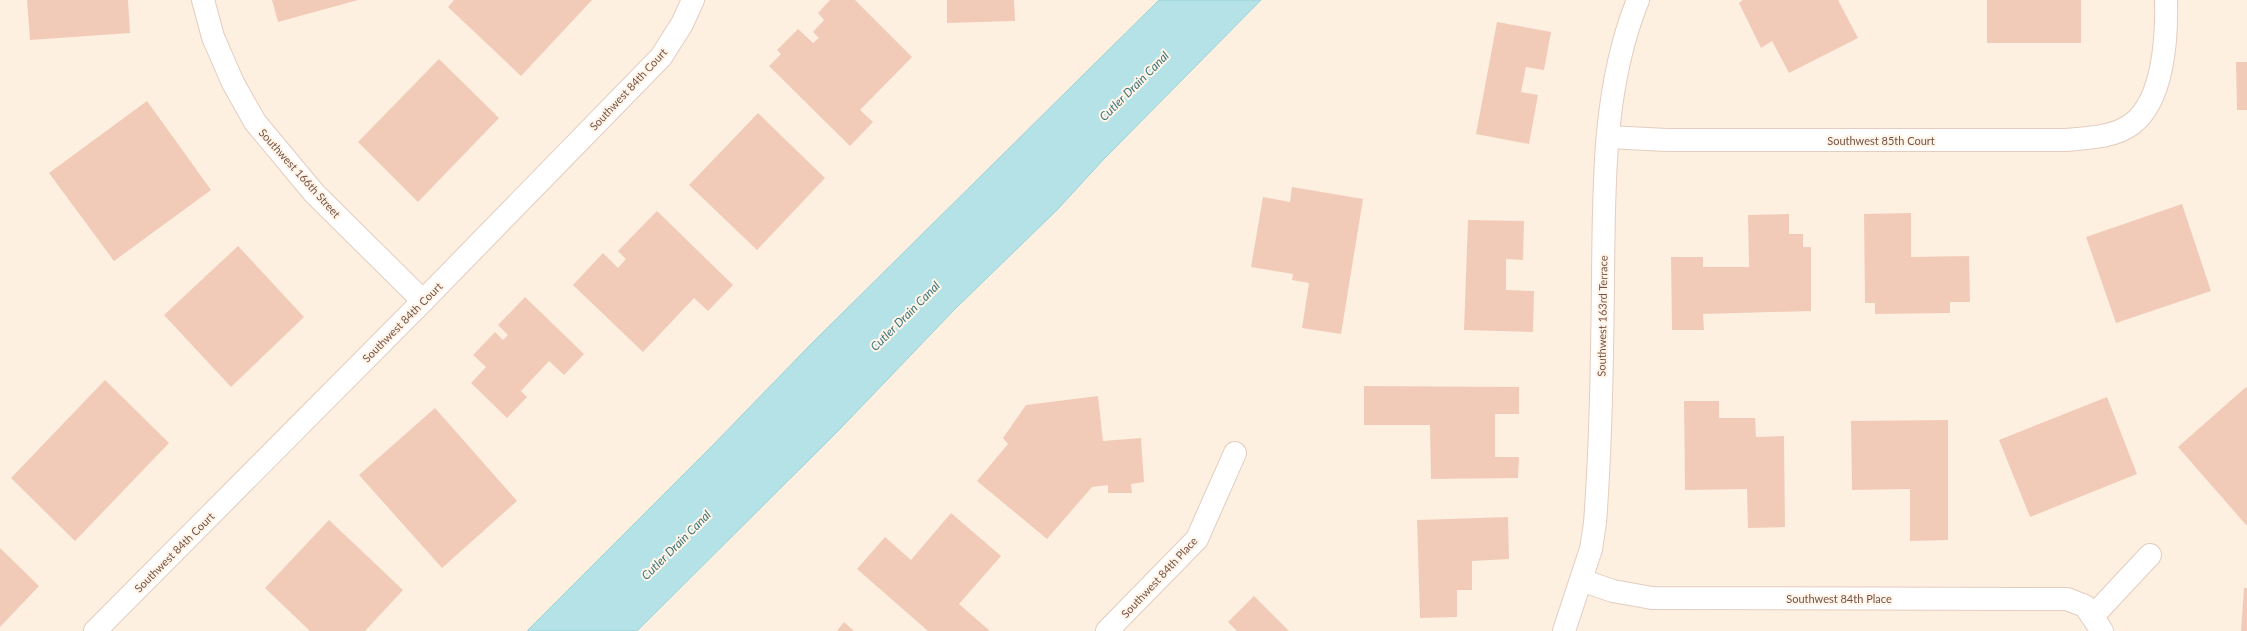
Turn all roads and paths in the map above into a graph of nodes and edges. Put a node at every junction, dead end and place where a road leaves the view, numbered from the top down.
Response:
1 (203, 0) edge
2 (693, 0) edge
3 (1638, 0) edge
4 (2166, 0) edge
5 (1608, 137) junction
6 (423, 301) junction
7 (1236, 453) dead end
8 (2150, 555) dead end
9 (1581, 580) junction
10 (2097, 623) edge
11 (95, 631) edge
12 (1107, 631) edge
13 (1564, 631) edge

1 - 6 street, Southwest 166th Street
2 - 6 street, Southwest 84th Court
3 - 5 street, Southwest 163rd Terrace
4 - 5 street, Southwest 85th Court
5 - 9 street, Southwest 163rd Terrace
6 - 11 street, Southwest 84th Court
7 - 12 street, Southwest 84th Place
8 - 10 street
9 - 10 street, Southwest 84th Place
9 - 13 street, Southwest 163rd Terrace

